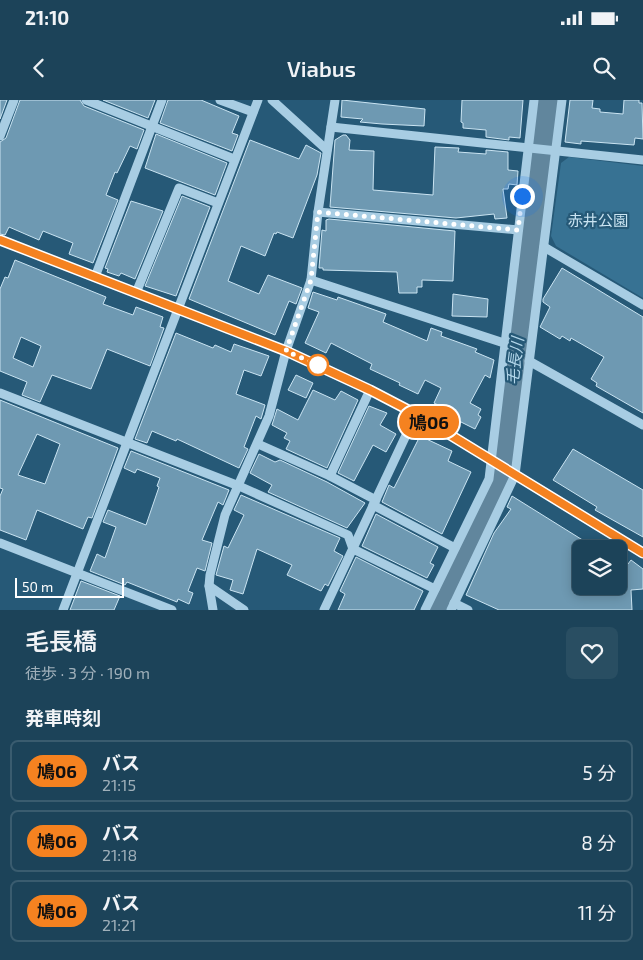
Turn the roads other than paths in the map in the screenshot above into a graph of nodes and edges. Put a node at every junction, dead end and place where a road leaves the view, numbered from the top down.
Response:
1 (14, 100) edge
2 (86, 100) edge
3 (162, 100) edge
4 (220, 100) edge
5 (258, 100) edge
6 (272, 100) edge
7 (334, 100) edge
8 (534, 100) edge
9 (562, 100) edge
10 (253, 112) junction
11 (151, 127) junction
12 (331, 127) junction
13 (0, 136) edge
14 (528, 146) junction
15 (556, 149) junction
16 (327, 150) junction
17 (234, 159) junction
18 (643, 160) edge
19 (218, 203) junction
20 (318, 212) junction
21 (518, 230) junction
22 (0, 240) edge
23 (544, 247) junction
24 (95, 277) junction
25 (311, 280) junction
26 (136, 293) junction
27 (643, 305) edge
28 (178, 310) junction
29 (506, 344) junction
30 (286, 351) junction
31 (529, 361) junction
32 (370, 390) junction
33 (0, 393) edge
34 (416, 414) junction
35 (643, 425) edge
36 (127, 442) junction
37 (258, 444) junction
38 (494, 462) junction
39 (513, 473) junction
40 (330, 476) junction
41 (239, 486) junction
42 (375, 503) junction
43 (0, 543) edge
44 (455, 548) junction
45 (353, 549) junction
46 (643, 553) edge
47 (78, 573) junction
48 (209, 586) junction
49 (435, 588) junction
50 (452, 606) edge
51 (64, 610) edge
52 (172, 610) edge
53 (213, 610) edge
54 (244, 610) edge
55 (324, 610) edge
56 (425, 610) edge
57 (468, 610) edge

1 - 13 street
2 - 11 street
3 - 11 street
4 - 10 street
5 - 10 street
6 - 16 street
7 - 12 street
8 - 14 street
9 - 15 street
10 - 17 street
11 - 17 street
11 - 24 street
12 - 14 street
12 - 16 street
14 - 15 street
14 - 21 street
15 - 18 street
15 - 23 street
16 - 20 street
17 - 19 street
19 - 26 street
19 - 28 street
20 - 21 street
20 - 25 street
21 - 29 street
22 - 24 street
23 - 27 street
23 - 31 street
24 - 26 street
25 - 29 street
25 - 30 street
26 - 28 street
28 - 30 street
28 - 36 street
29 - 38 street
30 - 32 street
30 - 37 street
31 - 35 street
31 - 39 street
32 - 34 street
32 - 40 street
33 - 36 street
34 - 38 street
34 - 42 street
36 - 41 street
36 - 47 street
37 - 40 street
37 - 41 street
38 - 39 street
38 - 44 street
39 - 46 street
39 - 50 street
40 - 42 street
41 - 45 street
41 - 48 street
42 - 44 street
42 - 45 street
43 - 47 street
44 - 49 street
45 - 49 street
45 - 55 street
47 - 51 street
47 - 52 street
48 - 53 street
48 - 54 street
49 - 56 street
50 - 57 street

